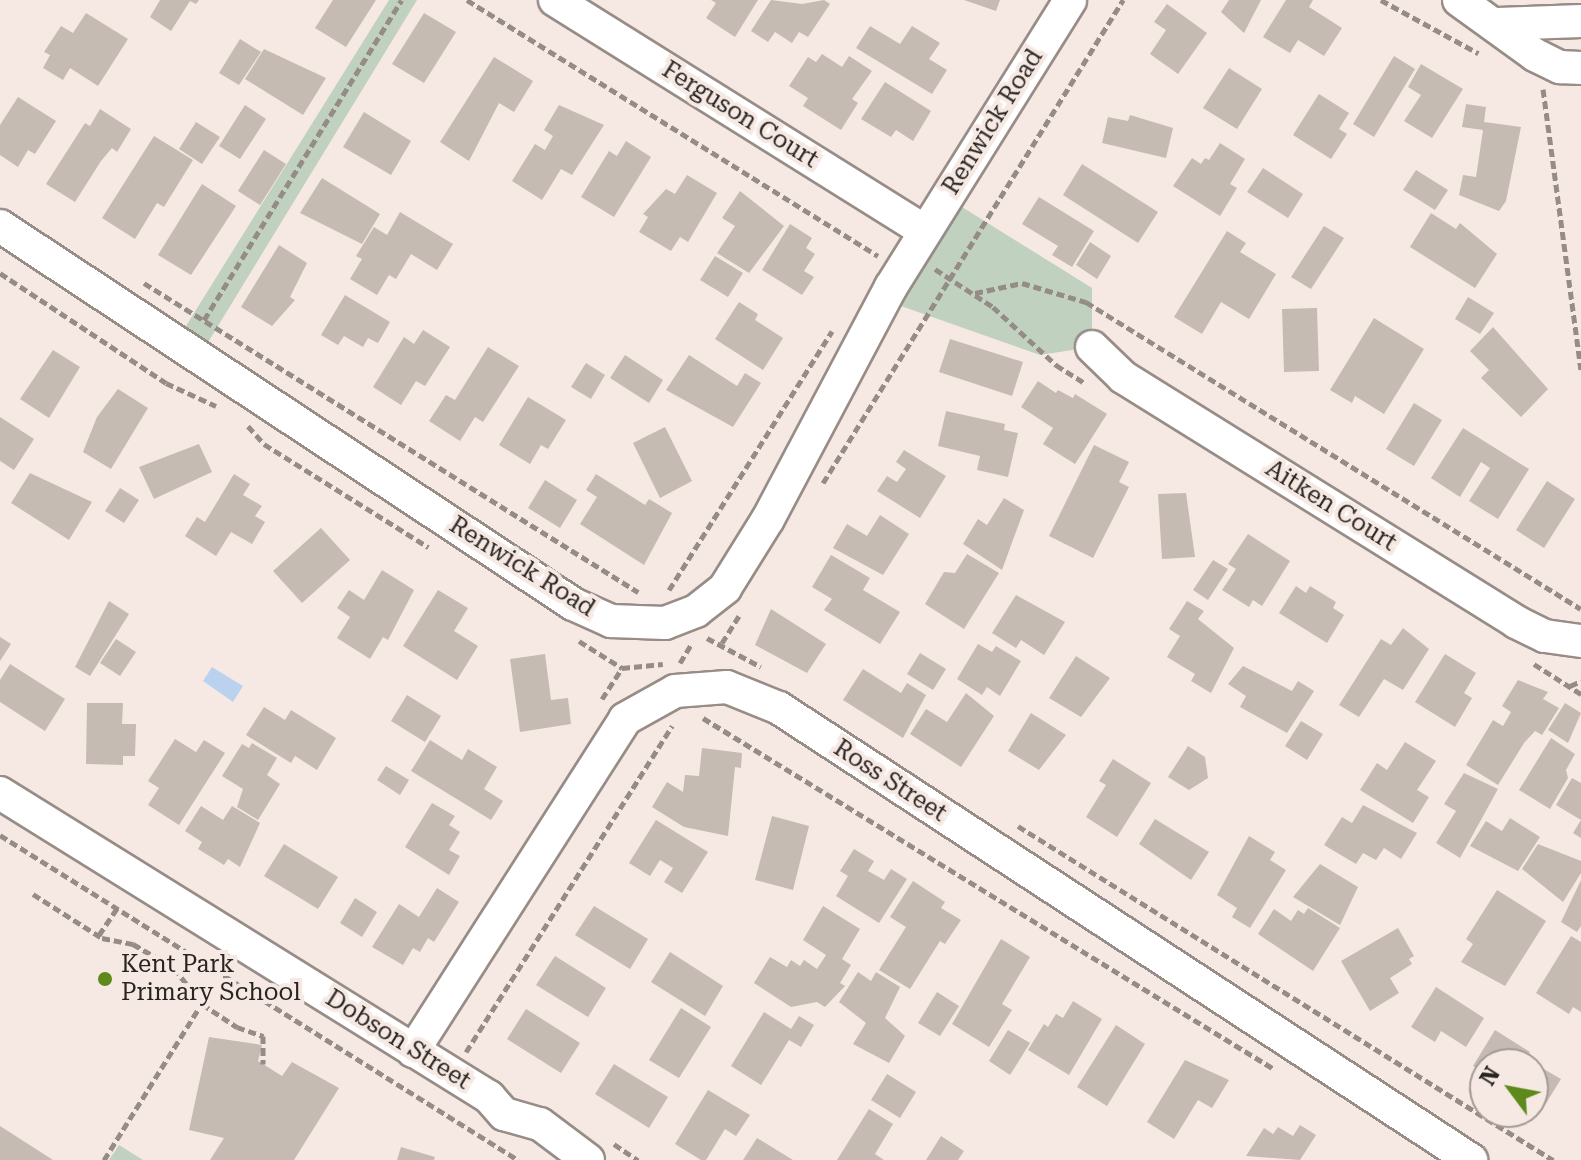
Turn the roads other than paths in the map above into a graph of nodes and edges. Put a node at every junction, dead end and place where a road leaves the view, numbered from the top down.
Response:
1 (555, 0) edge
2 (1070, 0) edge
3 (1459, 0) edge
4 (1581, 21) edge
5 (1498, 24) junction
6 (1581, 68) edge
7 (0, 226) edge
8 (924, 231) junction
9 (1092, 347) dead end
10 (1581, 641) edge
11 (0, 793) edge
12 (413, 1051) junction
13 (588, 1160) edge
14 (1471, 1160) edge

1 - 8 street, Ferguson Court
2 - 8 street, Renwick Road
3 - 5 street
4 - 5 street
5 - 6 street
7 - 8 street, Renwick Road
9 - 10 street, Aitken Court
11 - 12 street, Dobson Street
12 - 13 street, Dobson Street
12 - 14 street, Ross Street

